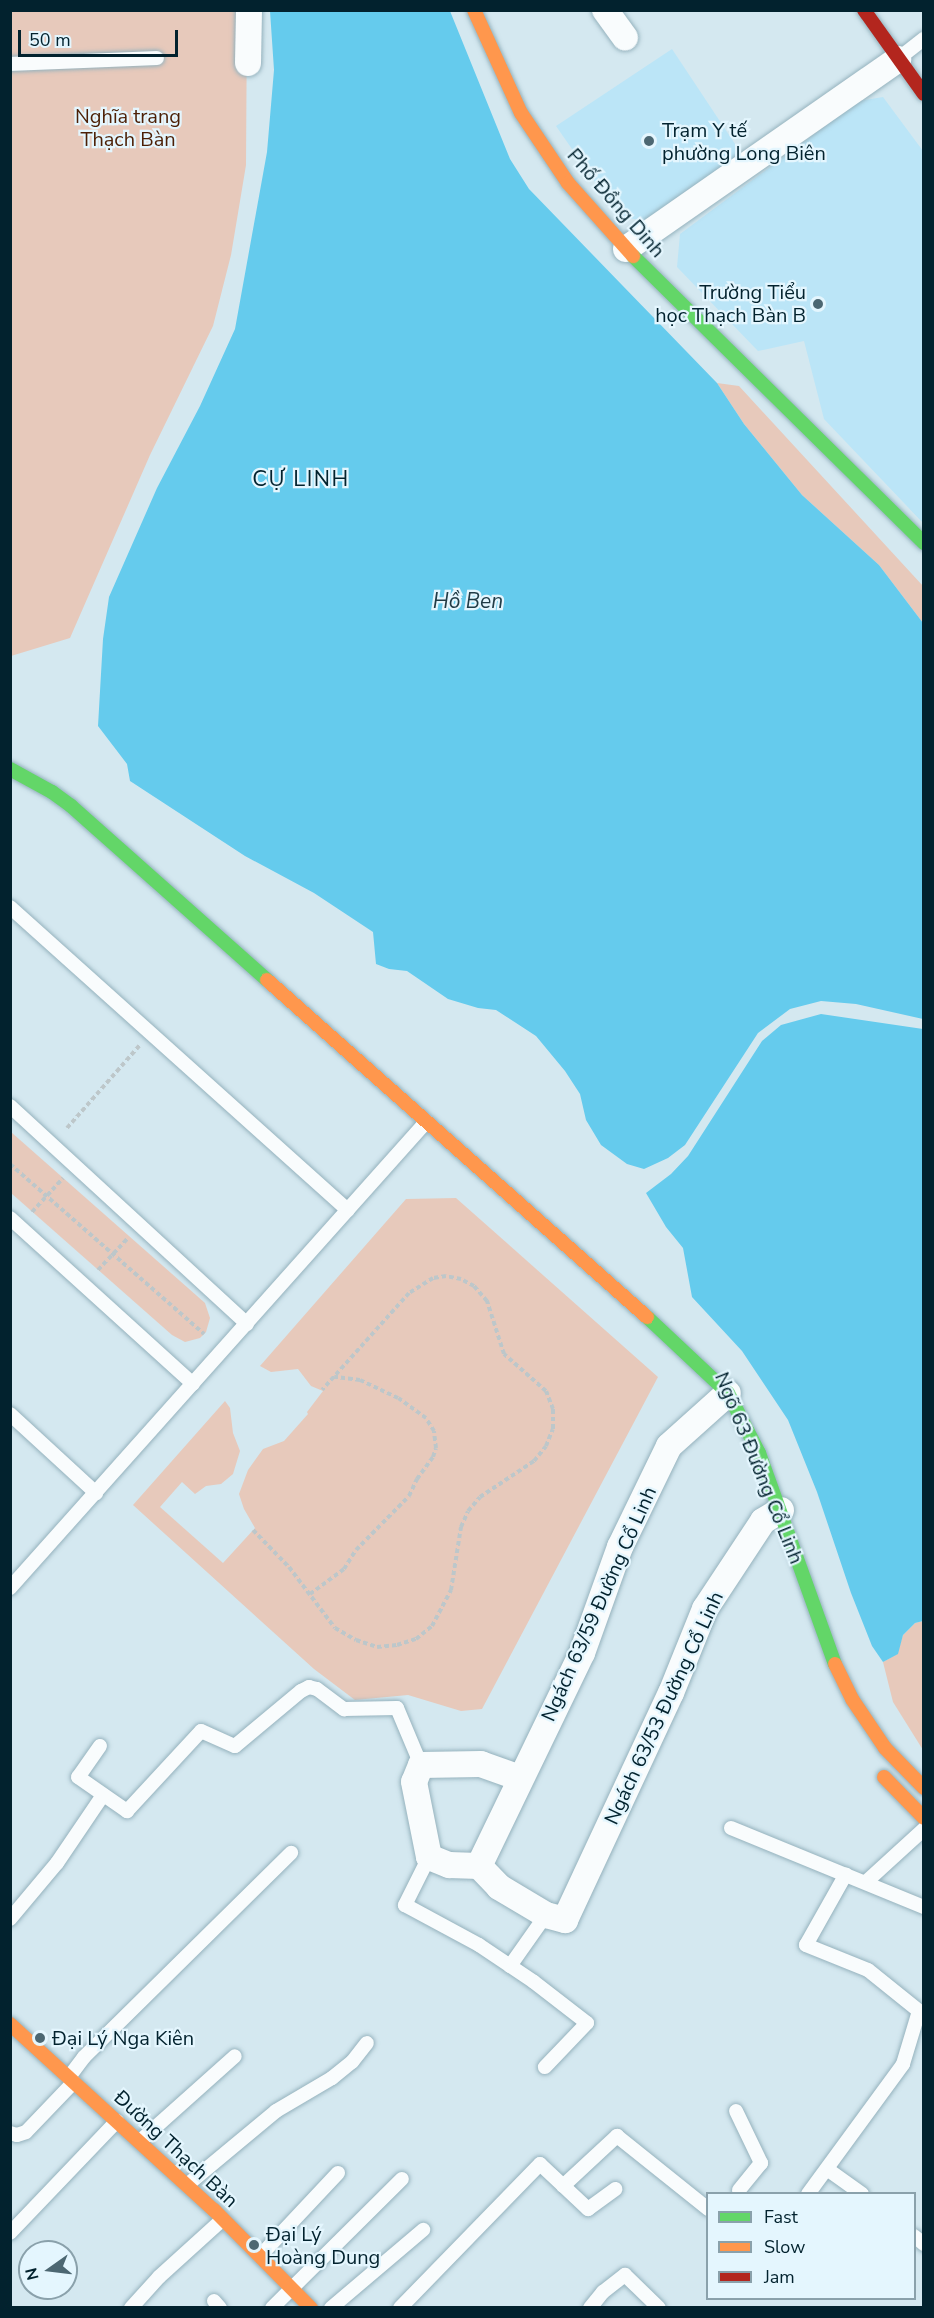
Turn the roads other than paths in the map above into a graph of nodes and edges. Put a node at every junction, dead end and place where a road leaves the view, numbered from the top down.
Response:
1 (249, 10) edge
2 (474, 10) edge
3 (605, 10) edge
4 (864, 10) edge
5 (625, 38) dead end
6 (924, 39) edge
7 (157, 58) dead end
8 (898, 59) junction
9 (248, 63) dead end
10 (10, 64) edge
11 (924, 94) edge
12 (626, 249) junction
13 (924, 543) edge
14 (10, 769) edge
15 (10, 907) edge
16 (10, 1106) edge
17 (426, 1122) junction
18 (348, 1210) junction
19 (10, 1218) edge
20 (247, 1324) junction
21 (697, 1363) junction
22 (193, 1384) junction
23 (720, 1407) junction
24 (10, 1414) edge
25 (96, 1493) junction
26 (768, 1520) junction
27 (10, 1588) edge
28 (100, 1746) dead end
29 (422, 1765) junction
30 (873, 1765) dead end
31 (520, 1778) junction
32 (924, 1788) edge
33 (103, 1795) junction
34 (924, 1818) edge
35 (731, 1828) dead end
36 (924, 1829) edge
37 (291, 1853) dead end
38 (429, 1857) junction
39 (478, 1866) junction
40 (846, 1874) junction
41 (866, 1882) junction
42 (924, 1907) edge
43 (555, 1917) junction
44 (10, 1919) edge
45 (510, 1966) junction
46 (10, 2024) edge
47 (368, 2043) dead end
48 (235, 2056) dead end
49 (545, 2067) dead end
50 (71, 2079) junction
51 (736, 2111) dead end
52 (117, 2121) junction
53 (10, 2133) edge
54 (140, 2141) junction
55 (827, 2169) junction
56 (338, 2173) dead end
57 (402, 2179) dead end
58 (187, 2185) junction
59 (563, 2186) junction
60 (616, 2189) dead end
61 (739, 2192) edge
62 (809, 2192) edge
63 (861, 2192) edge
64 (706, 2208) edge
65 (223, 2219) junction
66 (423, 2230) dead end
67 (10, 2233) edge
68 (10, 2244) edge
69 (260, 2256) junction
70 (292, 2290) junction
71 (131, 2307) edge
72 (272, 2307) edge
73 (311, 2307) edge
74 (331, 2307) edge
75 (400, 2307) edge
76 (590, 2307) edge
77 (659, 2307) edge

1 - 9 street
2 - 12 street, Phố Đồng Dinh
3 - 5 street
4 - 8 street
6 - 8 lane
7 - 10 lane
8 - 11 street
8 - 12 street
12 - 13 street, Phố Đồng Dinh
14 - 17 street
15 - 18 lane
16 - 20 lane
17 - 18 lane
17 - 21 street
18 - 20 lane
19 - 22 lane
20 - 22 lane
21 - 23 street, Ngõ 63 Đường Cổ Linh
21 - 23 street, Ngõ 63 Đường Cổ Linh
22 - 25 lane
23 - 26 street, Ngõ 63 Đường Cổ Linh
23 - 31 street, Ngách 63/59 Đường Cổ Linh
24 - 25 lane
25 - 27 lane
26 - 32 street, Ngõ 63 Đường Cổ Linh
26 - 43 street, Ngách 63/53 Đường Cổ Linh
28 - 33 lane
29 - 31 street
29 - 33 lane
29 - 38 street
30 - 34 street
31 - 39 street, Ngách 63/59 Đường Cổ Linh
33 - 44 lane
35 - 40 lane
36 - 41 lane
37 - 50 lane
38 - 39 street
38 - 45 lane
39 - 43 street
40 - 41 lane
40 - 55 lane
41 - 42 lane
43 - 45 lane
45 - 49 lane
46 - 50 street, Đường Thạch Bàn
47 - 58 lane
48 - 54 lane
50 - 52 street, Đường Thạch Bàn
50 - 53 lane
51 - 61 lane
52 - 54 street, Đường Thạch Bàn
52 - 67 lane
54 - 58 street, Đường Thạch Bàn
55 - 62 lane
55 - 63 lane
56 - 69 lane
57 - 70 lane
58 - 65 street, Đường Thạch Bàn
59 - 60 lane
59 - 64 lane
59 - 75 lane
65 - 69 street, Đường Thạch Bàn
65 - 71 lane
66 - 74 lane
67 - 68 lane
69 - 70 street, Đường Thạch Bàn
70 - 72 lane
70 - 73 street, Đường Thạch Bàn
76 - 77 lane

